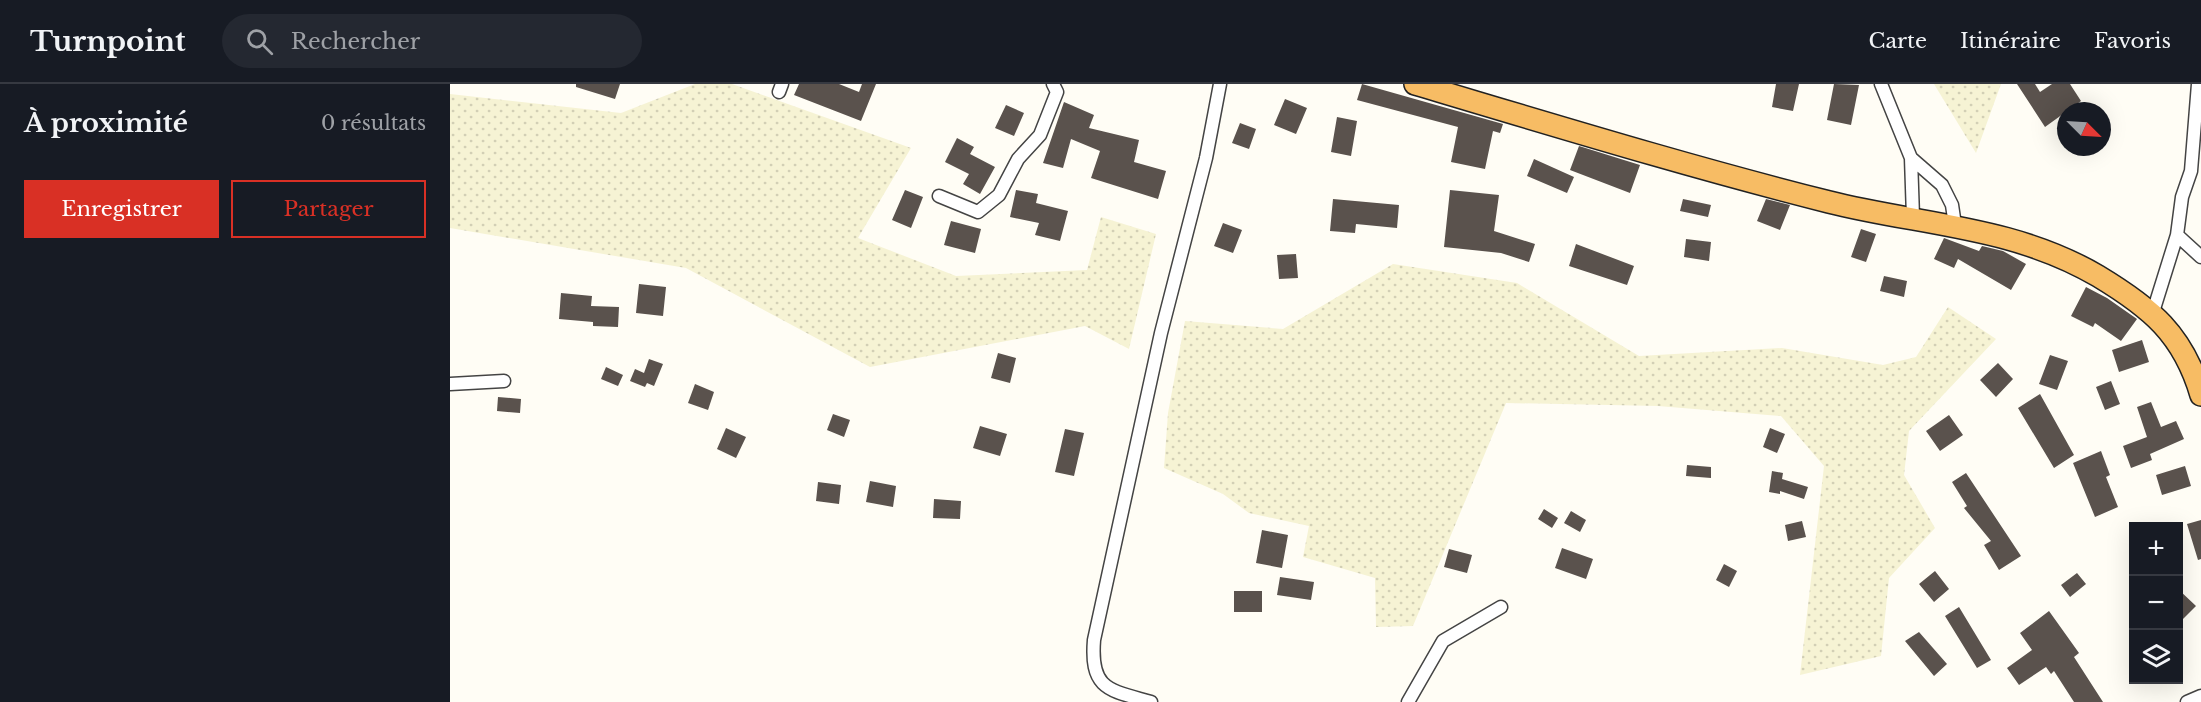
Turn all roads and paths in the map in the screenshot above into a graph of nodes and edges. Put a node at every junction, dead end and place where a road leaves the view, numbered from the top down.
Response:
1 (1053, 84) edge
2 (1220, 84) edge
3 (1415, 84) edge
4 (1881, 84) edge
5 (2198, 84) edge
6 (1911, 158) junction
7 (939, 196) dead end
8 (1913, 217) junction
9 (1955, 225) junction
10 (2177, 235) junction
11 (2201, 257) edge
12 (2153, 312) junction
13 (504, 381) dead end
14 (450, 384) edge
15 (2201, 395) edge
16 (1501, 607) dead end
17 (2201, 696) edge
18 (1151, 702) edge
19 (1408, 702) edge
20 (2187, 702) edge

1 - 7 street
2 - 18 street
3 - 8 highway
4 - 6 street
5 - 10 street
6 - 8 street
6 - 9 street
8 - 9 highway
9 - 12 highway
10 - 11 street
10 - 12 street
12 - 15 highway
13 - 14 street
16 - 19 street
17 - 20 street

